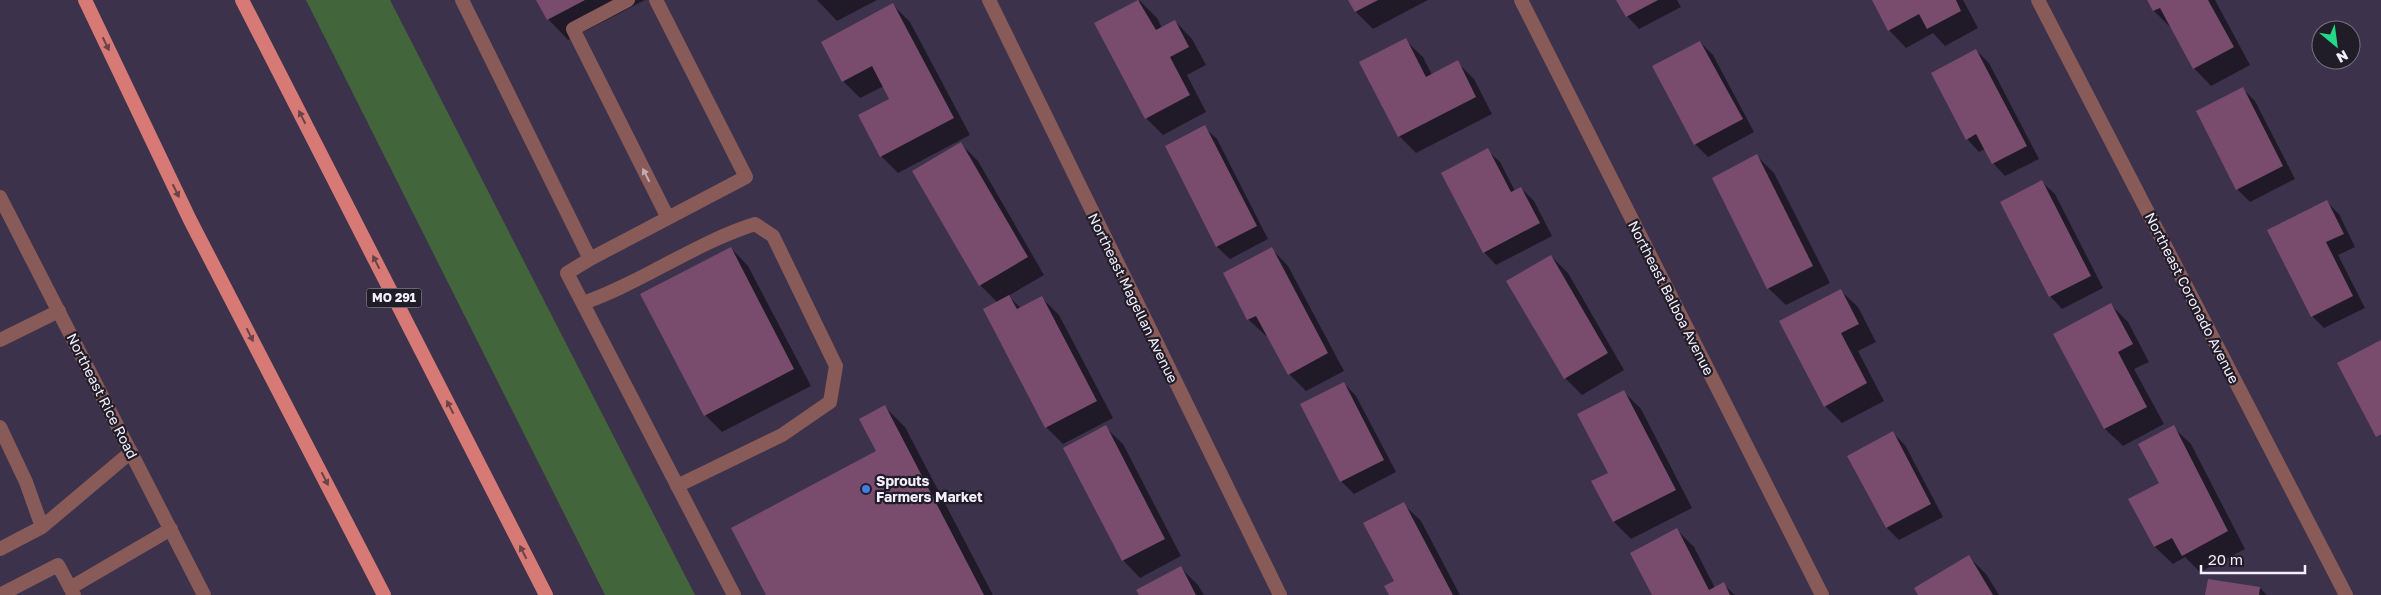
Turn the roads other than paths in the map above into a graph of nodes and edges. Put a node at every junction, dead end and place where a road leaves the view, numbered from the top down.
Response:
1 (85, 0) edge
2 (242, 0) edge
3 (462, 0) edge
4 (628, 0) edge
5 (656, 0) edge
6 (989, 0) edge
7 (1521, 0) edge
8 (2038, 0) edge
9 (0, 197) edge
10 (4, 213) edge
11 (668, 218) junction
12 (590, 259) junction
13 (583, 303) junction
14 (59, 311) junction
15 (0, 340) edge
16 (0, 426) edge
17 (131, 452) junction
18 (677, 486) junction
19 (42, 527) junction
20 (171, 529) junction
21 (0, 549) edge
22 (72, 591) edge
23 (0, 595) edge
24 (204, 595) edge
25 (384, 595) edge
26 (546, 595) edge
27 (734, 595) edge
28 (1280, 595) edge
29 (1822, 595) edge
30 (2346, 595) edge

1 -> 25 main road
26 -> 2 main road, MO 291
3 - 12 street
11 -> 4 street
5 - 11 street
6 - 28 street, Northeast Magellan Avenue
7 - 29 street, Northeast Balboa Avenue
8 - 30 street, Northeast Coronado Avenue
9 - 10 street, Northeast Rice Road
10 - 14 street, Northeast Rice Road
11 - 12 street
12 - 13 street
13 - 18 street
13 - 18 street
14 - 15 street
14 - 17 street, Northeast Rice Road
16 - 19 street
17 - 19 street
17 - 20 street, Northeast Rice Road
18 - 27 street
19 - 21 street
20 - 22 street
20 - 24 street, Northeast Rice Road
22 - 23 street

